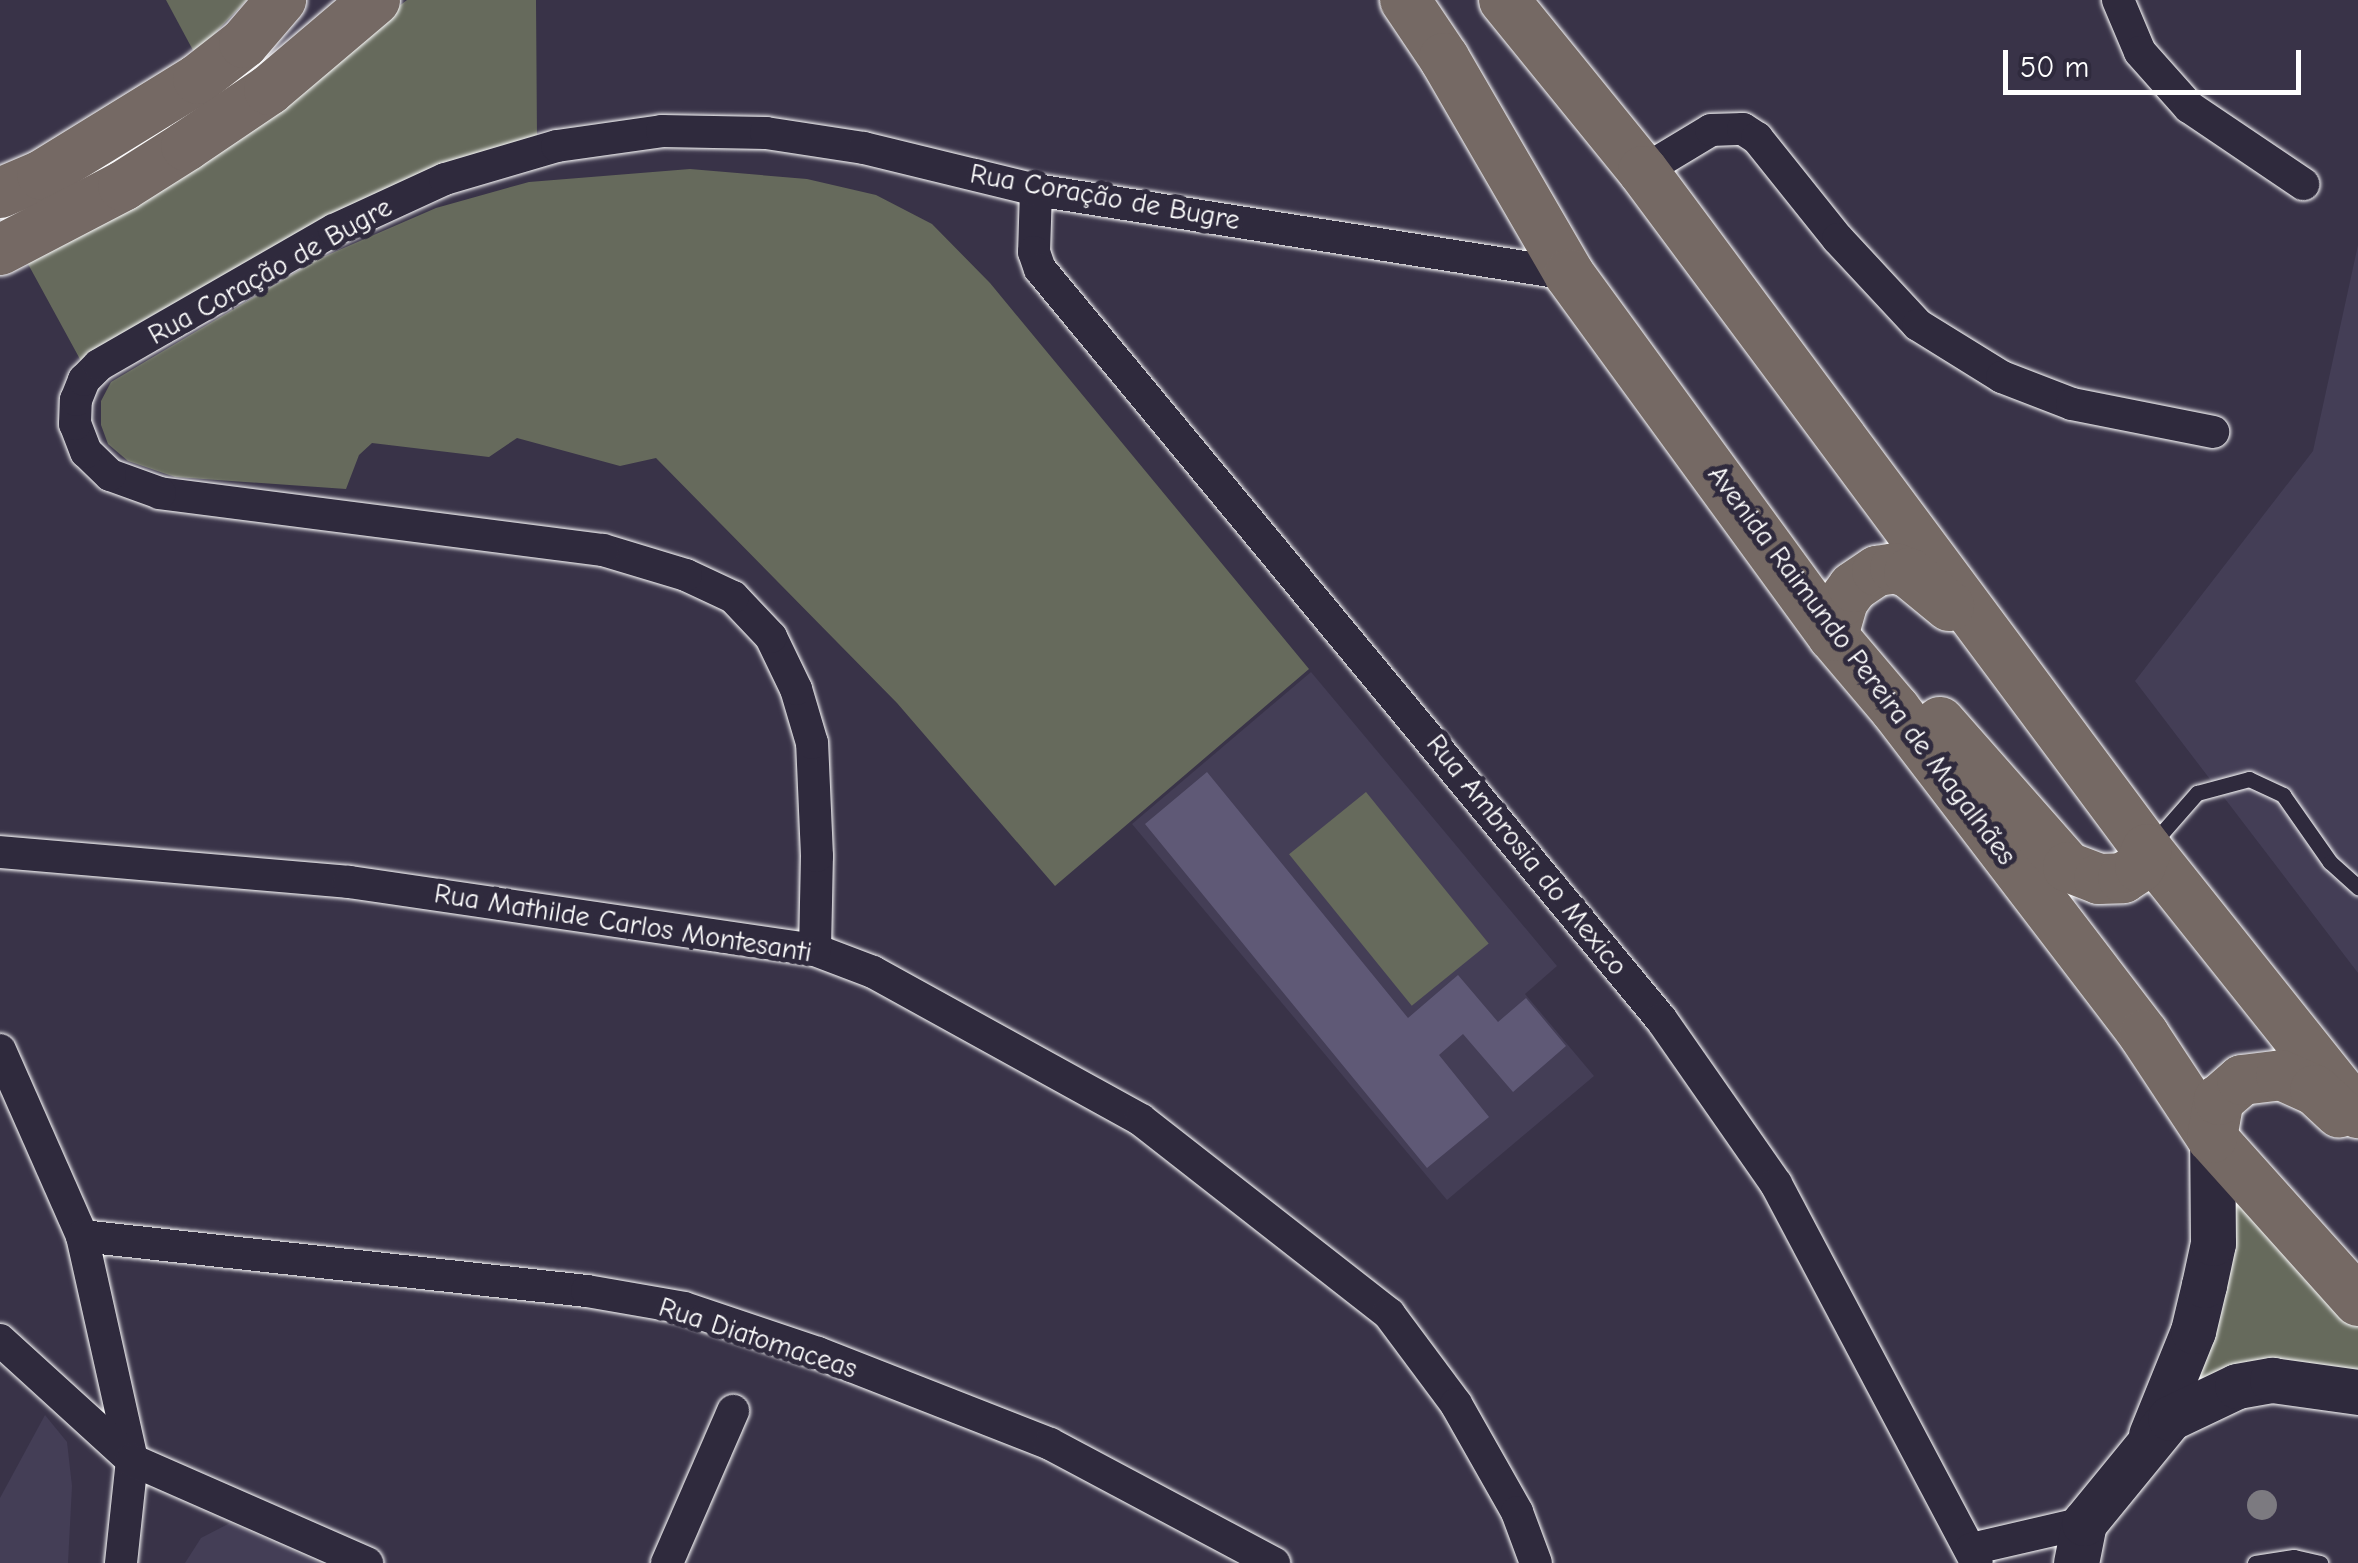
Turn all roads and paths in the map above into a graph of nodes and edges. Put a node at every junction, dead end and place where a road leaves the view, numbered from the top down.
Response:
1 (280, 0) edge
2 (375, 0) edge
3 (1405, 0) edge
4 (1504, 0) edge
5 (2118, 0) edge
6 (1643, 172) junction
7 (2303, 184) dead end
8 (1036, 190) junction
9 (0, 193) edge
10 (0, 250) edge
11 (1570, 274) junction
12 (2214, 432) dead end
13 (1833, 636) junction
14 (2020, 677) junction
15 (1895, 709) junction
16 (2147, 850) junction
17 (0, 852) edge
18 (2358, 887) edge
19 (815, 950) junction
20 (0, 1050) edge
21 (2358, 1113) edge
22 (2358, 1128) edge
23 (2212, 1138) junction
24 (82, 1236) junction
25 (2358, 1301) edge
26 (0, 1340) edge
27 (2358, 1392) edge
28 (734, 1410) dead end
29 (2148, 1442) junction
30 (132, 1460) junction
31 (2080, 1543) edge
32 (1974, 1556) edge
33 (2290, 1560) edge
34 (121, 1563) edge
35 (368, 1563) edge
36 (666, 1563) edge
37 (1274, 1563) edge
38 (1536, 1563) edge
39 (2255, 1563) edge
40 (2320, 1563) edge

1 - 9 main road
2 - 10 main road
3 - 11 main road, Avenida Raimundo Pereira de Magalhães
4 - 6 main road
5 - 7 street
6 - 12 street
6 - 14 main road
8 - 11 street, Rua Coração de Bugre
8 - 19 street, Rua Coração de Bugre
8 - 32 street, Rua Ambrosia do Mexico
11 - 13 main road, Avenida Raimundo Pereira de Magalhães
13 - 14 main road
13 - 15 main road, Avenida Raimundo Pereira de Magalhães
14 - 16 main road
15 - 16 main road
15 - 23 main road, Avenida Raimundo Pereira de Magalhães
16 - 18 lane
16 - 21 main road
17 - 19 street, Rua Mathilde Carlos Montesanti
19 - 38 street, Rua Mathilde Carlos Montesanti
20 - 24 street
22 - 23 main road
23 - 25 main road, Avenida Raimundo Pereira de Magalhães
23 - 29 main road
24 - 30 street
24 - 37 street, Rua Diatomaceas
26 - 30 street
27 - 29 main road
28 - 36 street
29 - 31 main road
30 - 34 street
30 - 35 street
31 - 32 street
33 - 39 lane
33 - 40 lane

